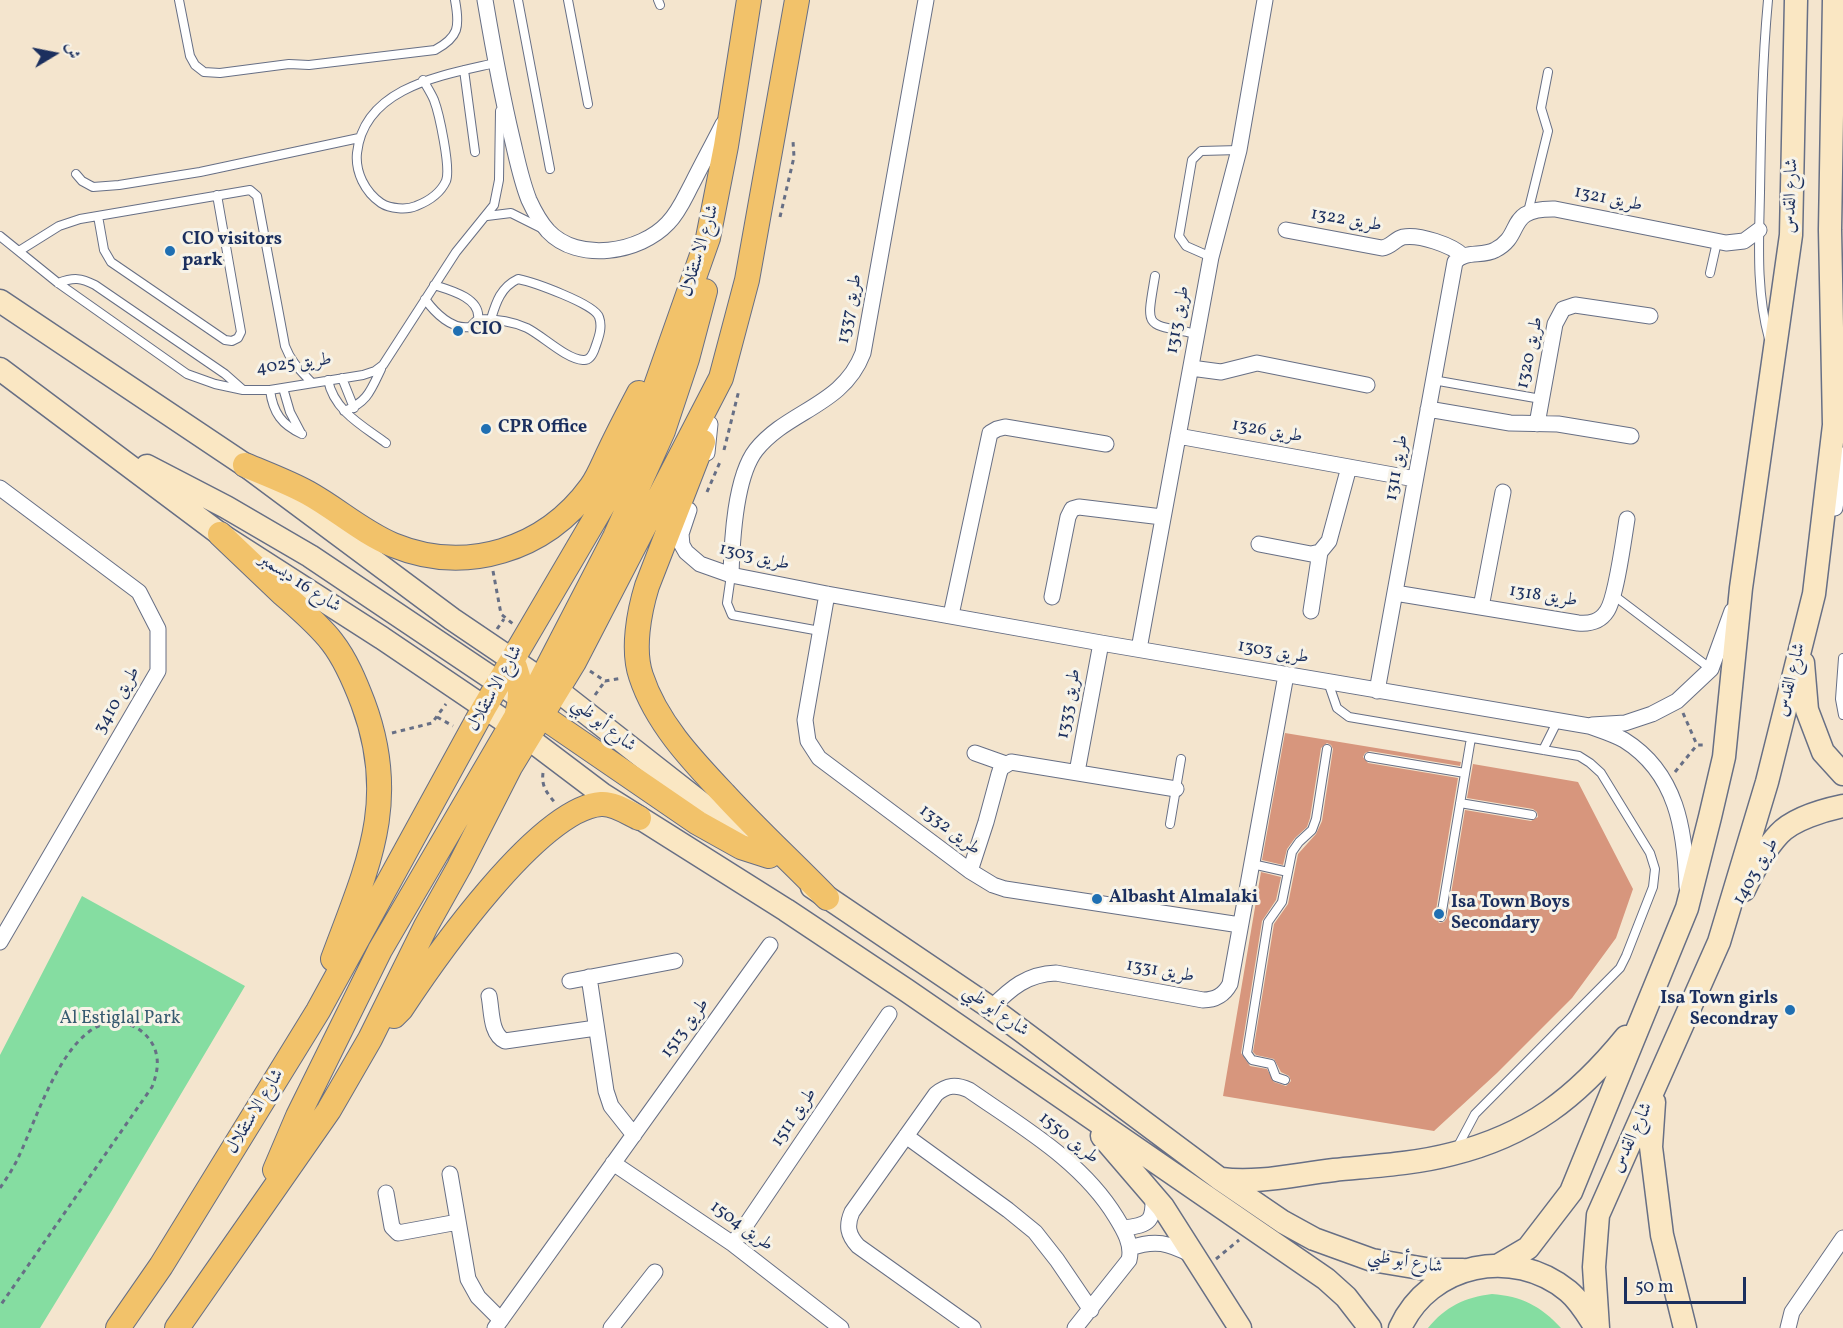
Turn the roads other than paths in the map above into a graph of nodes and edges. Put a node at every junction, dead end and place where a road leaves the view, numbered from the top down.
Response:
1 (179, 0) edge
2 (455, 0) edge
3 (485, 0) edge
4 (518, 0) edge
5 (568, 0) edge
6 (749, 0) edge
7 (797, 0) edge
8 (926, 0) edge
9 (1264, 0) edge
10 (1768, 0) edge
11 (1796, 0) edge
12 (1834, 0) edge
13 (495, 63) junction
14 (464, 70) junction
15 (1548, 72) dead end
16 (423, 80) junction
17 (501, 90) junction
18 (588, 104) dead end
19 (732, 108) junction
20 (358, 138) junction
21 (1239, 150) junction
22 (475, 152) dead end
23 (550, 170) dead end
24 (76, 174) dead end
25 (217, 195) junction
26 (1528, 212) junction
27 (98, 216) junction
28 (487, 216) junction
29 (1286, 230) dead end
30 (1759, 230) junction
31 (549, 232) junction
32 (0, 236) edge
33 (708, 238) junction
34 (1717, 242) junction
35 (19, 251) junction
36 (1463, 256) junction
37 (1211, 258) junction
38 (1710, 273) dead end
39 (1155, 276) dead end
40 (58, 283) junction
41 (434, 285) junction
42 (425, 299) junction
43 (0, 301) edge
44 (684, 306) junction
45 (1650, 316) dead end
46 (478, 319) junction
47 (491, 319) junction
48 (1197, 334) junction
49 (1774, 360) junction
50 (382, 365) junction
51 (1191, 368) junction
52 (0, 369) edge
53 (342, 378) junction
54 (721, 378) junction
55 (328, 380) junction
56 (1433, 380) junction
57 (312, 383) junction
58 (1367, 385) dead end
59 (283, 388) junction
60 (243, 390) junction
61 (270, 390) junction
62 (1541, 399) junction
63 (354, 408) junction
64 (1428, 409) junction
65 (344, 411) junction
66 (710, 424) junction
67 (1537, 424) junction
68 (90, 436) junction
69 (1178, 436) junction
70 (1631, 436) dead end
71 (386, 444) dead end
72 (1106, 444) dead end
73 (1843, 455) edge
74 (245, 465) junction
75 (1349, 467) junction
76 (1415, 479) junction
77 (0, 488) edge
78 (1503, 492) dead end
79 (1162, 517) junction
80 (1627, 519) dead end
81 (220, 534) junction
82 (1821, 538) junction
83 (1259, 544) dead end
84 (1320, 552) junction
85 (731, 575) junction
86 (1741, 588) junction
87 (1395, 593) junction
88 (827, 594) junction
89 (1612, 594) junction
90 (1052, 597) dead end
91 (1481, 608) junction
92 (1311, 611) dead end
93 (951, 615) junction
94 (820, 631) junction
95 (1802, 641) junction
96 (1101, 643) junction
97 (1139, 649) junction
98 (1843, 658) edge
99 (512, 660) junction
100 (1711, 669) junction
101 (1286, 675) junction
102 (499, 682) junction
103 (1328, 682) junction
104 (549, 685) junction
105 (1377, 691) junction
106 (484, 708) junction
107 (527, 714) junction
108 (1843, 716) edge
109 (1558, 720) junction
110 (1589, 726) junction
111 (1471, 738) junction
112 (1327, 749) dead end
113 (1543, 750) junction
114 (975, 753) dead end
115 (1369, 757) dead end
116 (1181, 759) dead end
117 (1006, 764) junction
118 (1077, 772) junction
119 (1466, 773) junction
120 (1843, 774) edge
121 (1176, 789) junction
122 (1460, 803) junction
123 (1843, 806) edge
124 (1532, 815) dead end
125 (639, 818) junction
126 (1170, 824) dead end
127 (769, 856) junction
128 (1252, 864) junction
129 (970, 871) junction
130 (1288, 872) junction
131 (827, 898) junction
132 (1687, 908) junction
133 (1441, 917) dead end
134 (1240, 925) junction
135 (0, 942) edge
136 (1719, 942) junction
137 (770, 945) dead end
138 (675, 960) dead end
139 (589, 977) junction
140 (570, 981) dead end
141 (489, 996) dead end
142 (1649, 1000) junction
143 (991, 1008) junction
144 (318, 1011) junction
145 (889, 1014) dead end
146 (596, 1028) junction
147 (370, 1039) junction
148 (1285, 1080) dead end
149 (1655, 1088) junction
150 (1081, 1112) junction
151 (634, 1135) junction
152 (906, 1136) junction
153 (1451, 1155) junction
154 (613, 1163) junction
155 (450, 1173) dead end
156 (1220, 1179) junction
157 (386, 1193) dead end
158 (1153, 1193) junction
159 (256, 1216) junction
160 (458, 1222) junction
161 (1123, 1228) junction
162 (1843, 1238) edge
163 (733, 1244) junction
164 (1130, 1248) junction
165 (1195, 1257) junction
166 (1499, 1264) junction
167 (1462, 1270) junction
168 (655, 1272) dead end
169 (1084, 1322) edge
170 (498, 1324) edge
171 (615, 1327) edge
172 (118, 1328) edge
173 (177, 1328) edge
174 (842, 1328) edge
175 (973, 1328) edge
176 (1240, 1328) edge
177 (1370, 1328) edge
178 (1400, 1328) edge
179 (1597, 1328) edge
180 (1685, 1328) edge
181 (1788, 1328) edge

1 - 2 lane
3 - 13 street
4 - 23 lane
5 - 18 lane
6 - 19 main road, شارع الاستقلال
7 - 54 main road
8 - 85 street, طريق 1337
9 - 21 street, طريق 1313
10 - 30 lane
11 - 49 main road, شارع القدس
12 - 82 main road, شارع القدس
13 - 14 lane
13 - 17 street
14 - 16 lane
14 - 22 lane
15 - 26 lane
16 - 20 lane
16 - 20 lane
17 - 28 lane
17 - 31 street
19 - 31 street
19 - 33 main road, شارع الاستقلال
20 - 24 lane
21 - 37 street, طريق 1313
21 - 37 lane
25 - 27 lane
25 - 27 lane
25 - 57 lane
26 - 34 street, طريق 1321
26 - 36 street
27 - 35 lane
28 - 31 lane
28 - 41 lane
29 - 36 street, طريق 1322
30 - 34 street, طريق 1321
30 - 49 lane
32 - 35 lane, طريق 4025
33 - 44 main road, شارع الاستقلال
33 - 104 main road
34 - 38 lane
35 - 40 lane, طريق 4025
36 - 56 street, طريق 1311
37 - 48 street, طريق 1313
39 - 48 lane
40 - 60 lane, طريق 4025
40 - 60 lane
41 - 42 lane
41 - 46 lane
42 - 46 lane
42 - 50 lane
43 - 74 main road
44 - 74 main road
44 - 99 main road, شارع الاستقلال
45 - 62 street, طريق 1320
46 - 47 lane
47 - 47 lane
48 - 51 street, طريق 1313
49 - 86 main road, شارع القدس
50 - 53 lane, طريق 4025
50 - 63 lane
51 - 58 street
51 - 69 street, طريق 1313
52 - 68 main road, شارع 16 ديسمبر
53 - 55 lane, طريق 4025
53 - 63 lane
54 - 66 main road
54 - 104 main road
55 - 57 lane, طريق 4025
55 - 65 lane
56 - 62 lane
56 - 64 street, طريق 1311
57 - 59 lane, طريق 4025
59 - 61 lane, طريق 4025
59 - 61 lane
60 - 61 lane, طريق 4025
62 - 67 street, طريق 1320
63 - 65 lane
64 - 67 street
64 - 76 street, طريق 1311
65 - 71 lane
66 - 85 street, طريق 1303
66 - 131 main road
67 - 70 street
68 - 81 main road, شارع 16 ديسمبر
68 - 102 main road
69 - 75 street, طريق 1326
69 - 79 street, طريق 1313
72 - 93 street
73 - 82 street
74 - 99 main road
75 - 76 street, طريق 1326
75 - 84 street
76 - 87 street, طريق 1311
77 - 135 street, طريق 3410
78 - 91 street, طريق 1318
79 - 90 street
79 - 97 street, طريق 1313
80 - 89 street, طريق 1318
81 - 106 main road, شارع 16 ديسمبر
81 - 144 main road
82 - 95 main road, شارع القدس
83 - 84 street
84 - 92 street
85 - 88 street, طريق 1303
85 - 94 lane
86 - 100 street, طريق 1303
86 - 132 main road, شارع القدس
87 - 91 street, طريق 1318
87 - 105 street, طريق 1311
88 - 93 street, طريق 1303
88 - 94 street, طريق 1332
89 - 91 street, طريق 1318
89 - 100 lane
93 - 96 street, طريق 1303
94 - 129 street, طريق 1332
95 - 120 main road
95 - 136 main road, شارع القدس
96 - 97 street, طريق 1303
96 - 118 street, طريق 1333
97 - 101 street, طريق 1303
98 - 108 lane
99 - 102 main road, شارع الاستقلال
99 - 104 main road
99 - 107 main road
100 - 110 street, طريق 1303
101 - 103 street, طريق 1303
101 - 128 street, طريق 1331
102 - 106 main road, شارع الاستقلال
102 - 107 main road
103 - 105 street, طريق 1303
103 - 111 lane
104 - 107 main road
104 - 127 main road, شارع أبو ظبي
105 - 109 street, طريق 1303
106 - 107 main road
106 - 144 main road, شارع الاستقلال
107 - 125 main road, شارع أبو ظبي
107 - 127 main road
107 - 147 main road
107 - 159 main road
109 - 110 street, طريق 1303
109 - 113 lane
110 - 132 street, طريق 1303
111 - 113 lane
111 - 119 lane
112 - 130 lane
113 - 153 lane
114 - 117 street
115 - 119 lane
116 - 121 lane
117 - 118 street
117 - 129 street
118 - 121 street
119 - 122 lane
121 - 126 lane
122 - 124 lane
122 - 133 lane
123 - 136 main road, طريق 1403
125 - 147 main road
125 - 150 main road, شارع أبو ظبي
127 - 131 main road, شارع أبو ظبي
128 - 130 lane
128 - 134 street, طريق 1331
129 - 134 street, طريق 1332
130 - 148 lane
131 - 143 main road, شارع أبو ظبي
132 - 142 main road, شارع القدس
134 - 143 street, طريق 1331
136 - 149 main road, شارع القدس
137 - 151 street, طريق 1513
138 - 139 street
139 - 140 street
139 - 146 street
141 - 146 street
142 - 153 main road
142 - 166 main road, شارع القدس
143 - 156 main road, شارع أبو ظبي
144 - 172 main road, شارع الاستقلال
145 - 163 street, طريق 1511
146 - 151 street
147 - 159 main road
149 - 179 main road, شارع القدس
149 - 180 main road
150 - 158 main road
150 - 177 main road, شارع أبو ظبي
151 - 154 street, طريق 1513
152 - 161 street, طريق 1550
152 - 169 street
152 - 175 street, طريق 1550
153 - 156 main road
154 - 163 street, طريق 1504
154 - 170 street, طريق 1513
155 - 160 street, طريق 1513
156 - 167 main road, شارع أبو ظبي
157 - 160 street
158 - 161 street
158 - 165 main road
159 - 173 main road
160 - 170 street, طريق 1513
161 - 164 street, طريق 1550
162 - 181 street
163 - 174 street, طريق 1504
164 - 165 street
164 - 169 street
165 - 176 main road
166 - 167 main road
166 - 179 main road
167 - 178 main road
168 - 171 street

